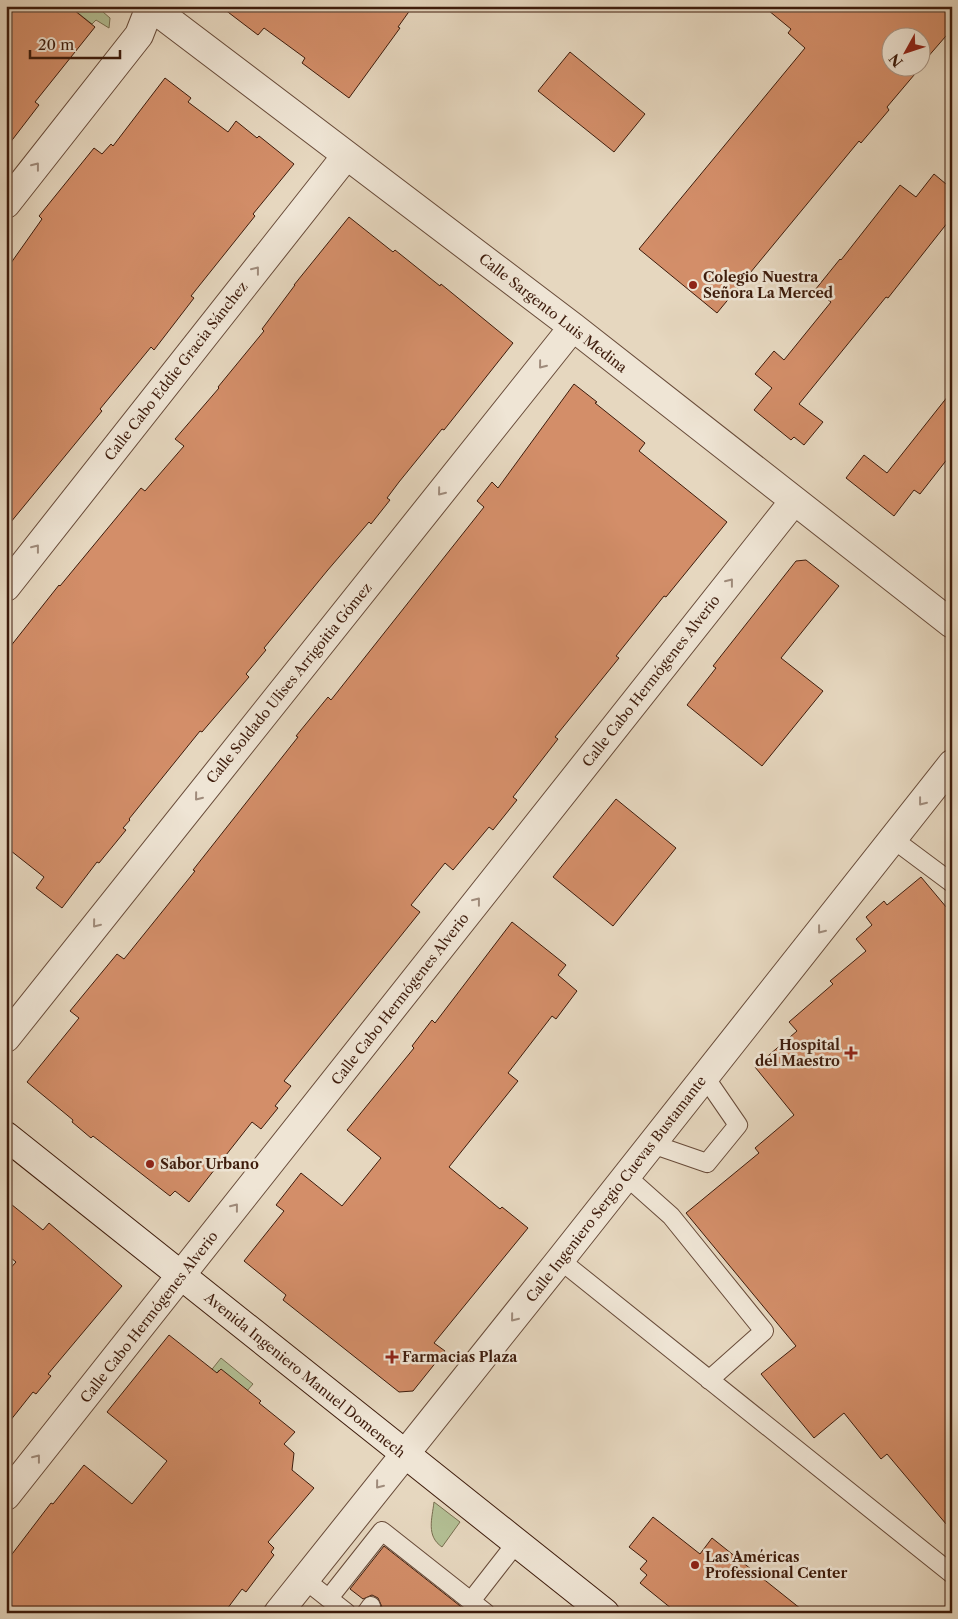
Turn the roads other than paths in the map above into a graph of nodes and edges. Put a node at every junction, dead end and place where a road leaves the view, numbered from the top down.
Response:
1 (150, 6) edge
2 (346, 156) junction
3 (6, 204) edge
4 (573, 327) junction
5 (794, 501) junction
6 (6, 587) edge
7 (952, 624) edge
8 (952, 764) edge
9 (893, 839) junction
10 (952, 883) edge
11 (6, 1038) edge
12 (705, 1076) junction
13 (6, 1136) edge
14 (652, 1144) junction
15 (626, 1176) junction
16 (560, 1260) junction
17 (181, 1276) junction
18 (709, 1380) junction
19 (404, 1454) junction
20 (6, 1496) edge
21 (517, 1542) junction
22 (952, 1574) edge
23 (304, 1578) junction
24 (329, 1598) junction
25 (464, 1600) junction
26 (278, 1613) edge
27 (347, 1613) edge
28 (486, 1613) edge
29 (605, 1613) edge

1 - 2 street, Calle Sargento Luis Medina
3 -> 1 street
2 - 4 street, Calle Sargento Luis Medina
6 -> 2 street, Calle Cabo Eddie Gracia Sánchez
4 - 5 street, Calle Sargento Luis Medina
4 -> 11 street, Calle Soldado Ulises Arrigoitia Gómez
5 - 7 street, Calle Sargento Luis Medina
17 -> 5 street, Calle Cabo Hermógenes Alverio
8 -> 9 street, Calle Ingeniero Sergio Cuevas Bustamante
9 - 10 lane
9 -> 12 street, Calle Ingeniero Sergio Cuevas Bustamante
12 - 14 street, Calle Ingeniero Sergio Cuevas Bustamante
12 - 14 lane
13 - 17 street, Avenida Ingeniero Manuel Domenech
14 - 15 street, Calle Ingeniero Sergio Cuevas Bustamante
15 - 16 street, Calle Ingeniero Sergio Cuevas Bustamante
15 - 18 lane
16 - 18 lane
16 -> 19 street, Calle Ingeniero Sergio Cuevas Bustamante
17 - 19 street, Avenida Ingeniero Manuel Domenech
20 -> 17 street, Calle Cabo Hermógenes Alverio
18 - 22 lane
19 - 21 street, Avenida Ingeniero Manuel Domenech
19 -> 23 street, Calle Ingeniero Sergio Cuevas Bustamante
21 - 25 lane
21 - 29 street, Avenida Ingeniero Manuel Domenech
23 - 24 lane
23 - 26 street, Calle Ingeniero Sergio Cuevas Bustamante
24 - 25 lane
24 - 27 lane
25 - 28 lane

